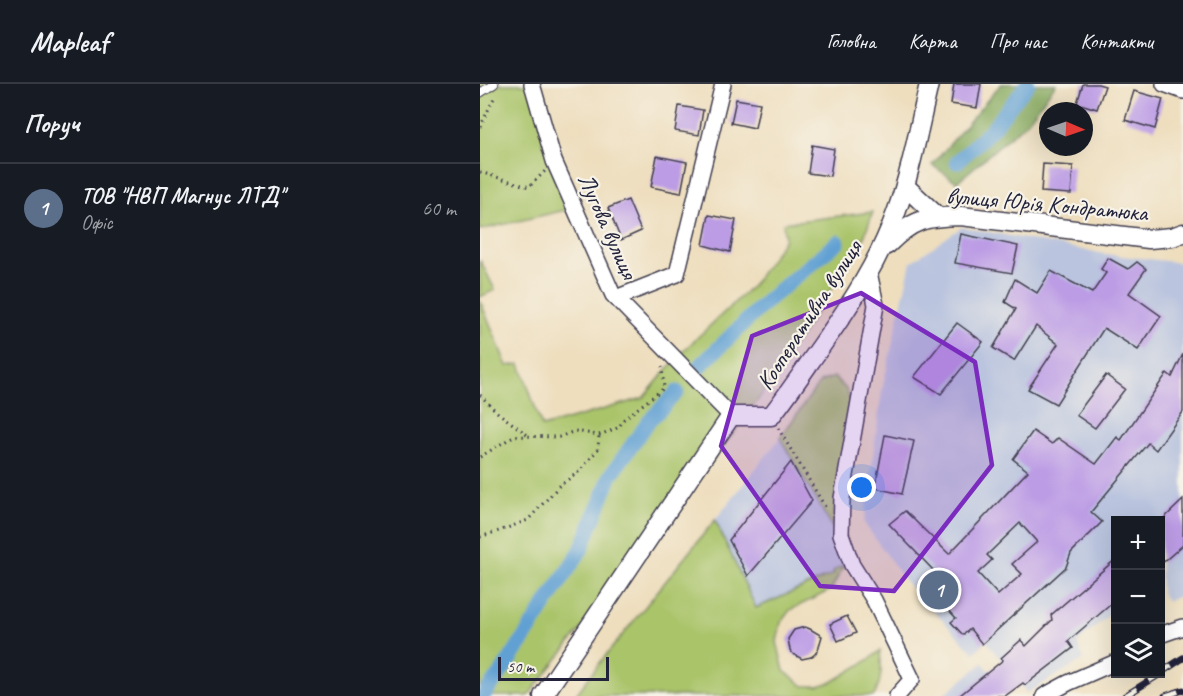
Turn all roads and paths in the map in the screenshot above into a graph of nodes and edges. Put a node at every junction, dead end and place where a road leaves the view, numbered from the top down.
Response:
1 (494, 84) edge
2 (532, 84) edge
3 (723, 84) edge
4 (929, 84) edge
5 (1164, 84) edge
6 (1183, 91) edge
7 (480, 93) edge
8 (495, 95) dead end
9 (480, 127) edge
10 (554, 161) junction
11 (480, 172) edge
12 (905, 186) junction
13 (938, 217) junction
14 (1183, 233) edge
15 (881, 250) junction
16 (869, 272) junction
17 (616, 298) junction
18 (660, 343) junction
19 (480, 395) edge
20 (731, 416) junction
21 (771, 416) junction
22 (599, 435) junction
23 (529, 436) junction
24 (480, 457) edge
25 (841, 534) junction
26 (480, 537) edge
27 (1183, 627) edge
28 (1165, 634) edge
29 (1111, 664) edge
30 (543, 696) edge
31 (897, 696) edge
32 (1044, 696) edge

1 - 7 lane
2 - 10 street, Лугова вулиця
3 - 17 street
4 - 12 street, Кооперативна вулиця
5 - 6 street
8 - 9 path
10 - 11 path
10 - 17 street, Лугова вулиця
12 - 13 street
12 - 15 street, Кооперативна вулиця
13 - 14 street, вулиця Юрія Кондратюка
13 - 15 street, вулиця Юрія Кондратюка
15 - 16 street, Кооперативна вулиця
16 - 21 street, Кооперативна вулиця
16 - 25 street
17 - 18 street, Лугова вулиця
18 - 20 street, Лугова вулиця
18 - 22 path
19 - 23 path
20 - 21 street, Кооперативна вулиця
20 - 30 street
21 - 25 path
22 - 23 path
22 - 26 path
23 - 24 path
25 - 31 street
27 - 28 street
29 - 32 street

